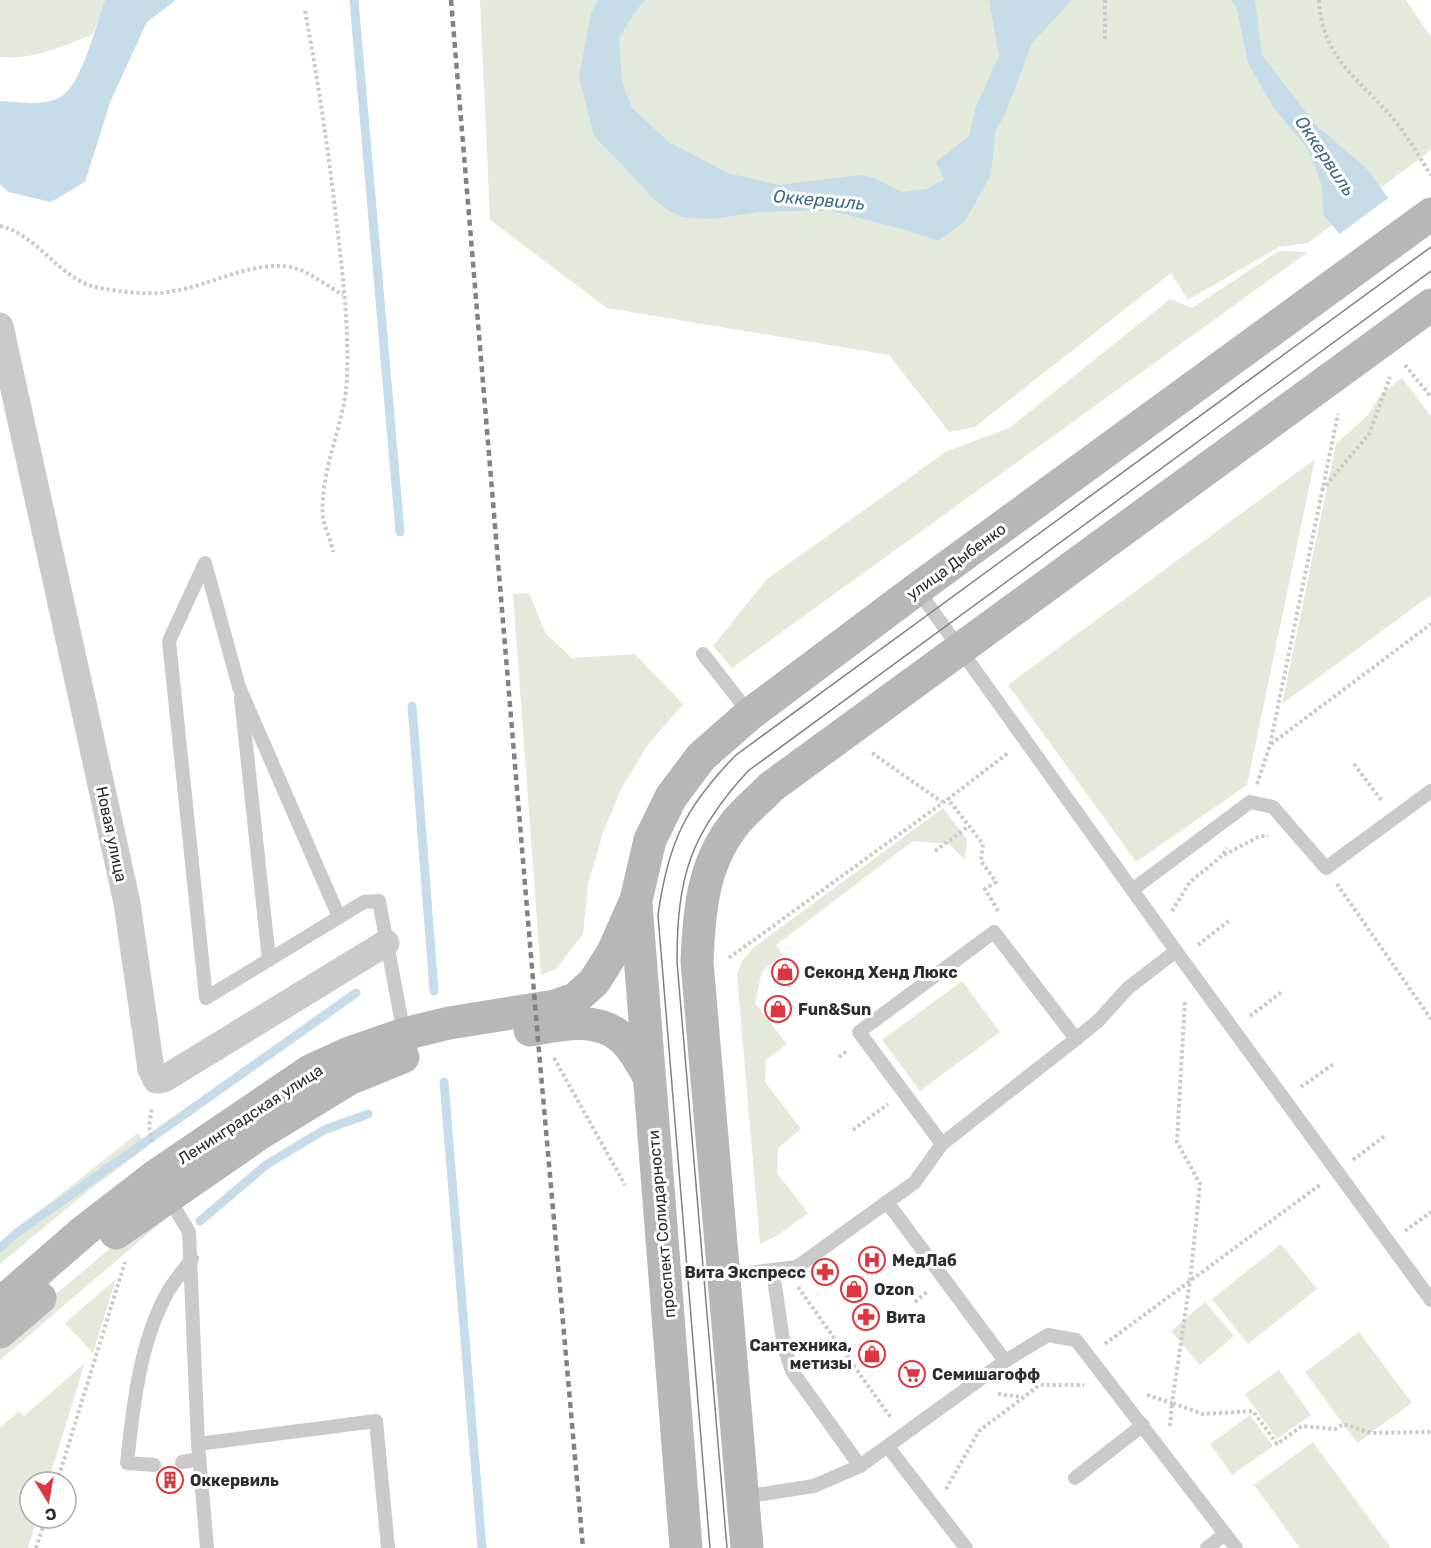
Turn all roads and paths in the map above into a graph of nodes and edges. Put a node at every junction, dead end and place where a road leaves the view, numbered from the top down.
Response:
1 (1104, 0) edge
2 (1319, 0) edge
3 (305, 11) dead end
4 (1105, 39) dead end
5 (1431, 175) edge
6 (1431, 214) edge
7 (0, 226) edge
8 (344, 295) junction
9 (1431, 305) edge
10 (0, 326) edge
11 (1405, 365) dead end
12 (1381, 383) dead end
13 (1431, 397) edge
14 (1346, 408) dead end
15 (1338, 414) junction
16 (1328, 421) dead end
17 (1320, 492) junction
18 (333, 552) dead end
19 (917, 589) junction
20 (1431, 624) edge
21 (961, 650) junction
22 (703, 654) dead end
23 (240, 687) junction
24 (750, 714) junction
25 (1025, 740) junction
26 (1270, 745) junction
27 (882, 746) dead end
28 (872, 753) junction
29 (862, 760) dead end
30 (1354, 764) dead end
31 (1431, 791) edge
32 (948, 799) junction
33 (942, 802) junction
34 (1250, 802) junction
35 (1395, 818) junction
36 (969, 826) junction
37 (1296, 834) junction
38 (935, 851) dead end
39 (1223, 855) junction
40 (1326, 868) junction
41 (986, 889) dead end
42 (1131, 890) junction
43 (636, 900) junction
44 (339, 917) junction
45 (1231, 920) dead end
46 (1160, 930) junction
47 (386, 943) junction
48 (1178, 955) junction
49 (269, 960) junction
50 (726, 960) dead end
51 (1283, 991) dead end
52 (574, 1011) junction
53 (1431, 1018) edge
54 (1233, 1030) junction
55 (1076, 1039) junction
56 (406, 1045) junction
57 (549, 1049) dead end
58 (1335, 1063) dead end
59 (648, 1075) junction
60 (904, 1092) junction
61 (1284, 1099) junction
62 (149, 1126) dead end
63 (853, 1130) dead end
64 (1386, 1135) dead end
65 (942, 1144) junction
66 (152, 1145) dead end
67 (1337, 1172) junction
68 (161, 1187) junction
69 (631, 1195) dead end
70 (887, 1202) junction
71 (1431, 1212) edge
72 (1389, 1243) junction
73 (192, 1259) junction
74 (126, 1260) dead end
75 (779, 1271) junction
76 (723, 1276) junction
77 (1190, 1281) junction
78 (1431, 1300) edge
79 (0, 1304) edge
80 (0, 1332) edge
81 (1089, 1356) junction
82 (1005, 1361) junction
83 (1112, 1385) junction
84 (1172, 1402) junction
85 (1143, 1425) junction
86 (1431, 1432) edge
87 (904, 1435) junction
88 (198, 1444) junction
89 (888, 1447) junction
90 (1167, 1457) junction
91 (199, 1459) junction
92 (182, 1462) dead end
93 (154, 1465) dead end
94 (860, 1466) junction
95 (61, 1470) edge
96 (1075, 1478) dead end
97 (742, 1497) junction
98 (935, 1508) junction
99 (42, 1530) edge
100 (1225, 1534) junction
101 (36, 1548) edge
102 (207, 1548) edge
103 (388, 1548) edge
104 (686, 1548) edge
105 (747, 1548) edge
106 (966, 1548) edge
107 (1208, 1548) edge
108 (1236, 1548) edge

1 - 4 path
2 - 5 path
3 - 8 path
6 - 19 main road, улица Дыбенко
7 - 8 path
8 - 18 path
9 - 21 main road
10 - 47 street, Новая улица
11 - 13 path
12 - 17 path
14 - 15 path
15 - 16 path
15 - 17 path
17 - 26 path
19 - 21 lane
19 - 24 main road, улица Дыбенко
20 - 26 path
21 - 25 lane
21 - 76 main road
22 - 24 lane
23 - 44 lane
23 - 49 lane
23 - 49 lane
24 - 43 main road, улица Дыбенко
25 - 32 path
25 - 42 lane
26 - 34 path
27 - 28 path
28 - 29 path
28 - 33 path
30 - 35 path
31 - 35 lane
32 - 33 path
32 - 36 path
33 - 50 path
34 - 37 lane
34 - 39 path
34 - 42 lane
35 - 40 lane
36 - 38 path
36 - 41 path
37 - 39 path
37 - 40 lane
39 - 46 path
40 - 53 path
42 - 46 lane
43 - 52 main road
43 - 59 main road, проспект Солидарности
44 - 47 lane
44 - 49 lane
45 - 48 path
46 - 48 lane
47 - 56 lane
48 - 54 lane
48 - 55 lane
48 - 77 path
51 - 54 path
52 - 56 main road, Ленинградская улица
52 - 59 main road, Ленинградская улица
54 - 61 lane
55 - 60 lane
55 - 65 lane
56 - 68 main road, Ленинградская улица
57 - 69 path
58 - 61 path
59 - 104 main road, проспект Солидарности
60 - 63 path
60 - 65 lane
61 - 67 lane
62 - 66 path
64 - 67 path
65 - 70 lane
67 - 72 lane
67 - 77 path
68 - 73 lane
68 - 79 main road, Ленинградская улица
68 - 80 main road, Ленинградская улица
70 - 75 lane
70 - 82 lane
71 - 72 path
72 - 78 lane
73 - 88 lane
73 - 93 lane
74 - 95 path
75 - 76 lane
75 - 87 path
75 - 94 lane
76 - 97 main road
77 - 81 path
77 - 84 path
81 - 82 lane
81 - 83 lane
82 - 87 lane
83 - 85 lane
83 - 98 path
84 - 86 path
84 - 90 path
85 - 90 lane
85 - 96 lane
87 - 89 lane
88 - 91 lane
88 - 103 lane
89 - 94 lane
89 - 98 lane
90 - 100 lane
91 - 92 lane
91 - 102 lane
94 - 97 lane
97 - 105 main road
98 - 106 lane
99 - 101 path
100 - 107 lane
100 - 108 lane

